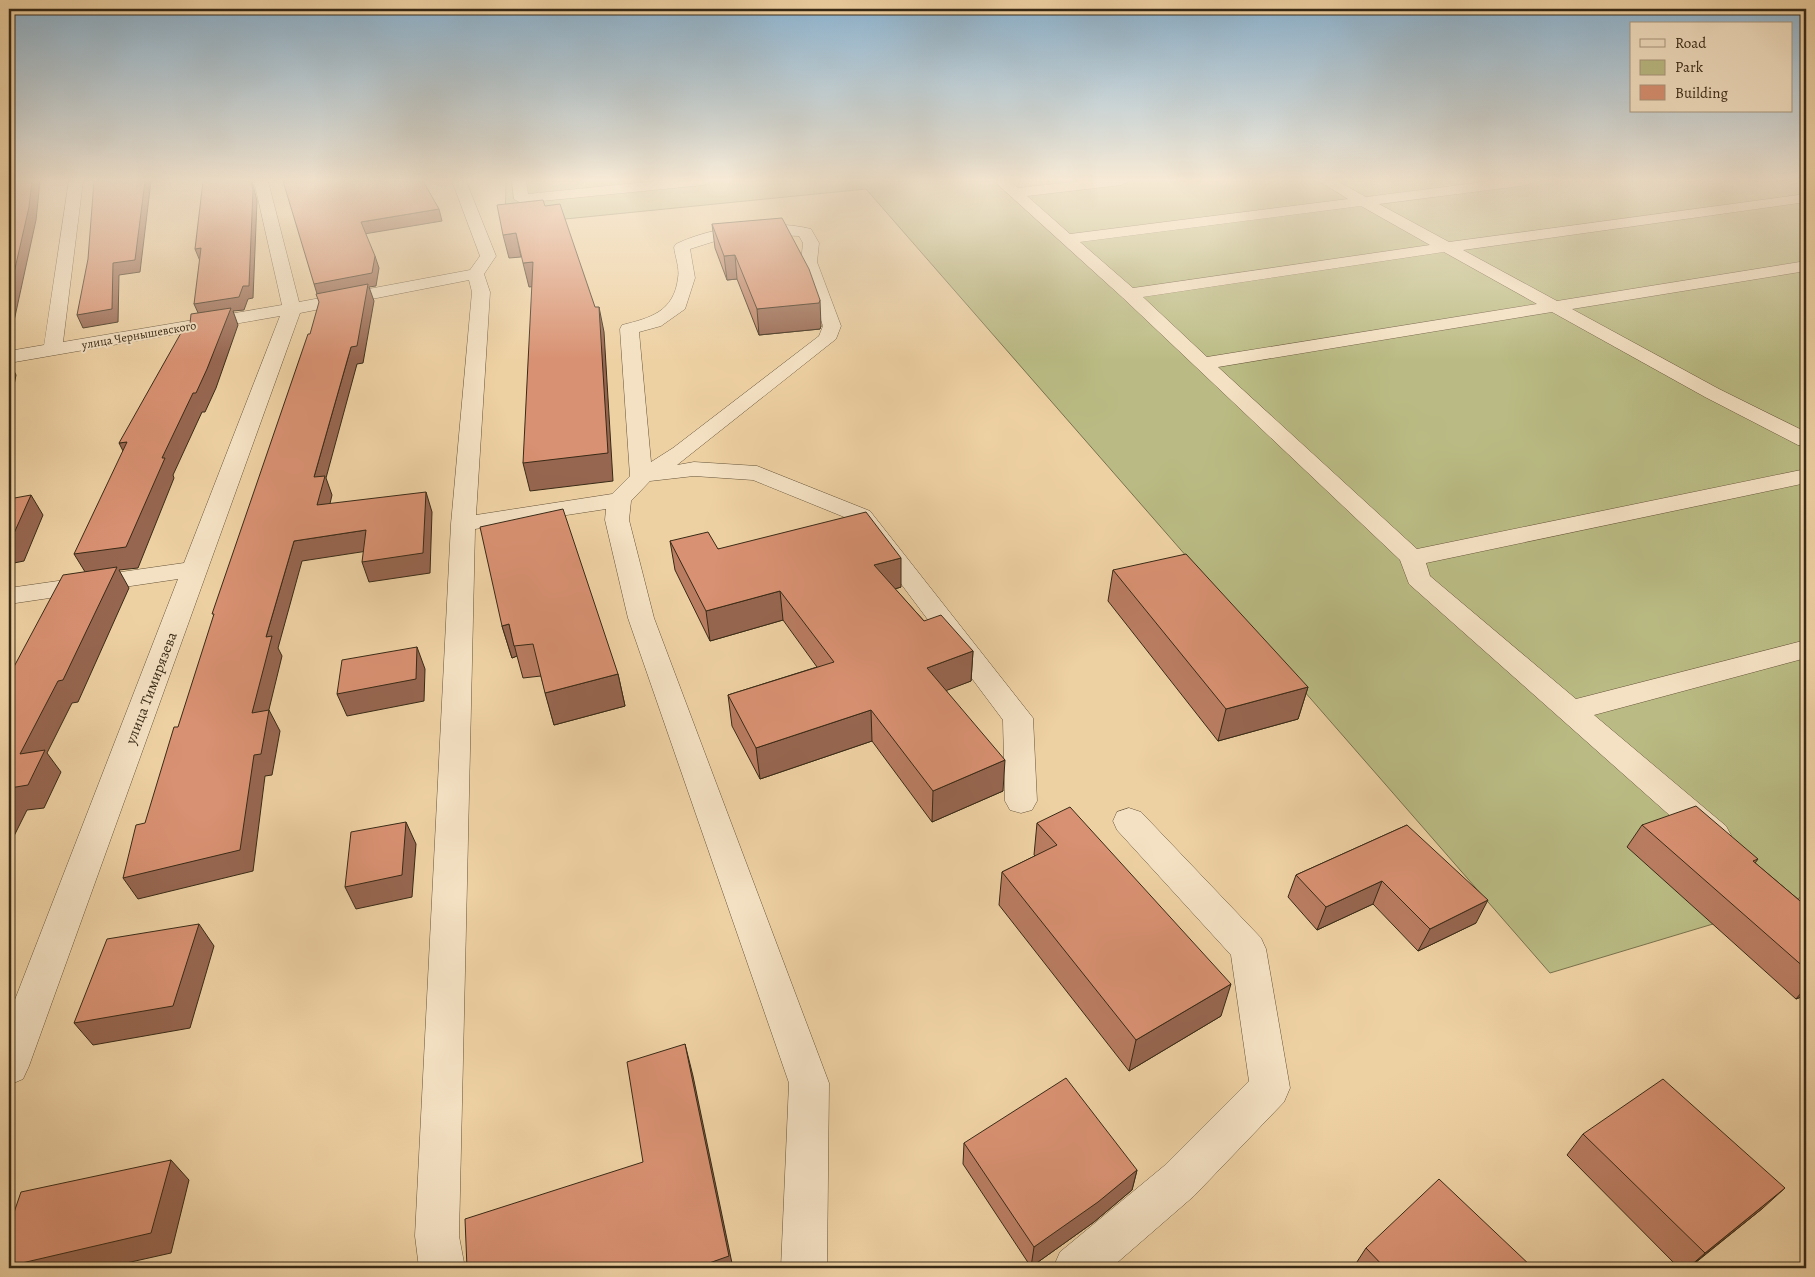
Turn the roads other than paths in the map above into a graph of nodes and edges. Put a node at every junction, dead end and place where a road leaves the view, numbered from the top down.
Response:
1 (68, 241) edge
2 (275, 241) edge
3 (482, 241) edge
4 (692, 241) edge
5 (810, 241) edge
6 (1070, 241) edge
7 (1435, 241) edge
8 (1494, 241) edge
9 (1447, 247) junction
10 (1806, 266) edge
11 (476, 274) junction
12 (1129, 294) junction
13 (1555, 306) junction
14 (292, 309) junction
15 (53, 349) junction
16 (9, 357) edge
17 (1204, 362) junction
18 (1806, 440) edge
19 (1806, 476) edge
20 (630, 488) junction
21 (463, 524) junction
22 (1412, 558) junction
23 (196, 568) junction
24 (9, 596) edge
25 (1806, 649) edge
26 (1570, 711) junction
27 (1021, 801) dead end
28 (1129, 821) dead end
29 (1732, 851) edge
30 (9, 1066) edge
31 (442, 1268) edge
32 (804, 1268) edge
33 (1076, 1268) edge

1 - 15 street
2 - 14 street
3 - 11 street
4 - 20 street
5 - 20 street
6 - 12 street
7 - 9 street
8 - 9 street
9 - 12 street
9 - 13 street
10 - 13 street
11 - 14 street, улица Чернышевского
11 - 21 street
12 - 17 street
13 - 17 street
13 - 18 street
14 - 15 street, улица Чернышевского
14 - 23 street, улица Тимирязева
15 - 16 street, улица Чернышевского
17 - 22 street
19 - 22 street
20 - 21 street
20 - 27 street
20 - 32 street
21 - 31 street
22 - 26 street
23 - 24 street
23 - 30 street, улица Тимирязева
25 - 26 street
26 - 29 street
28 - 33 street

